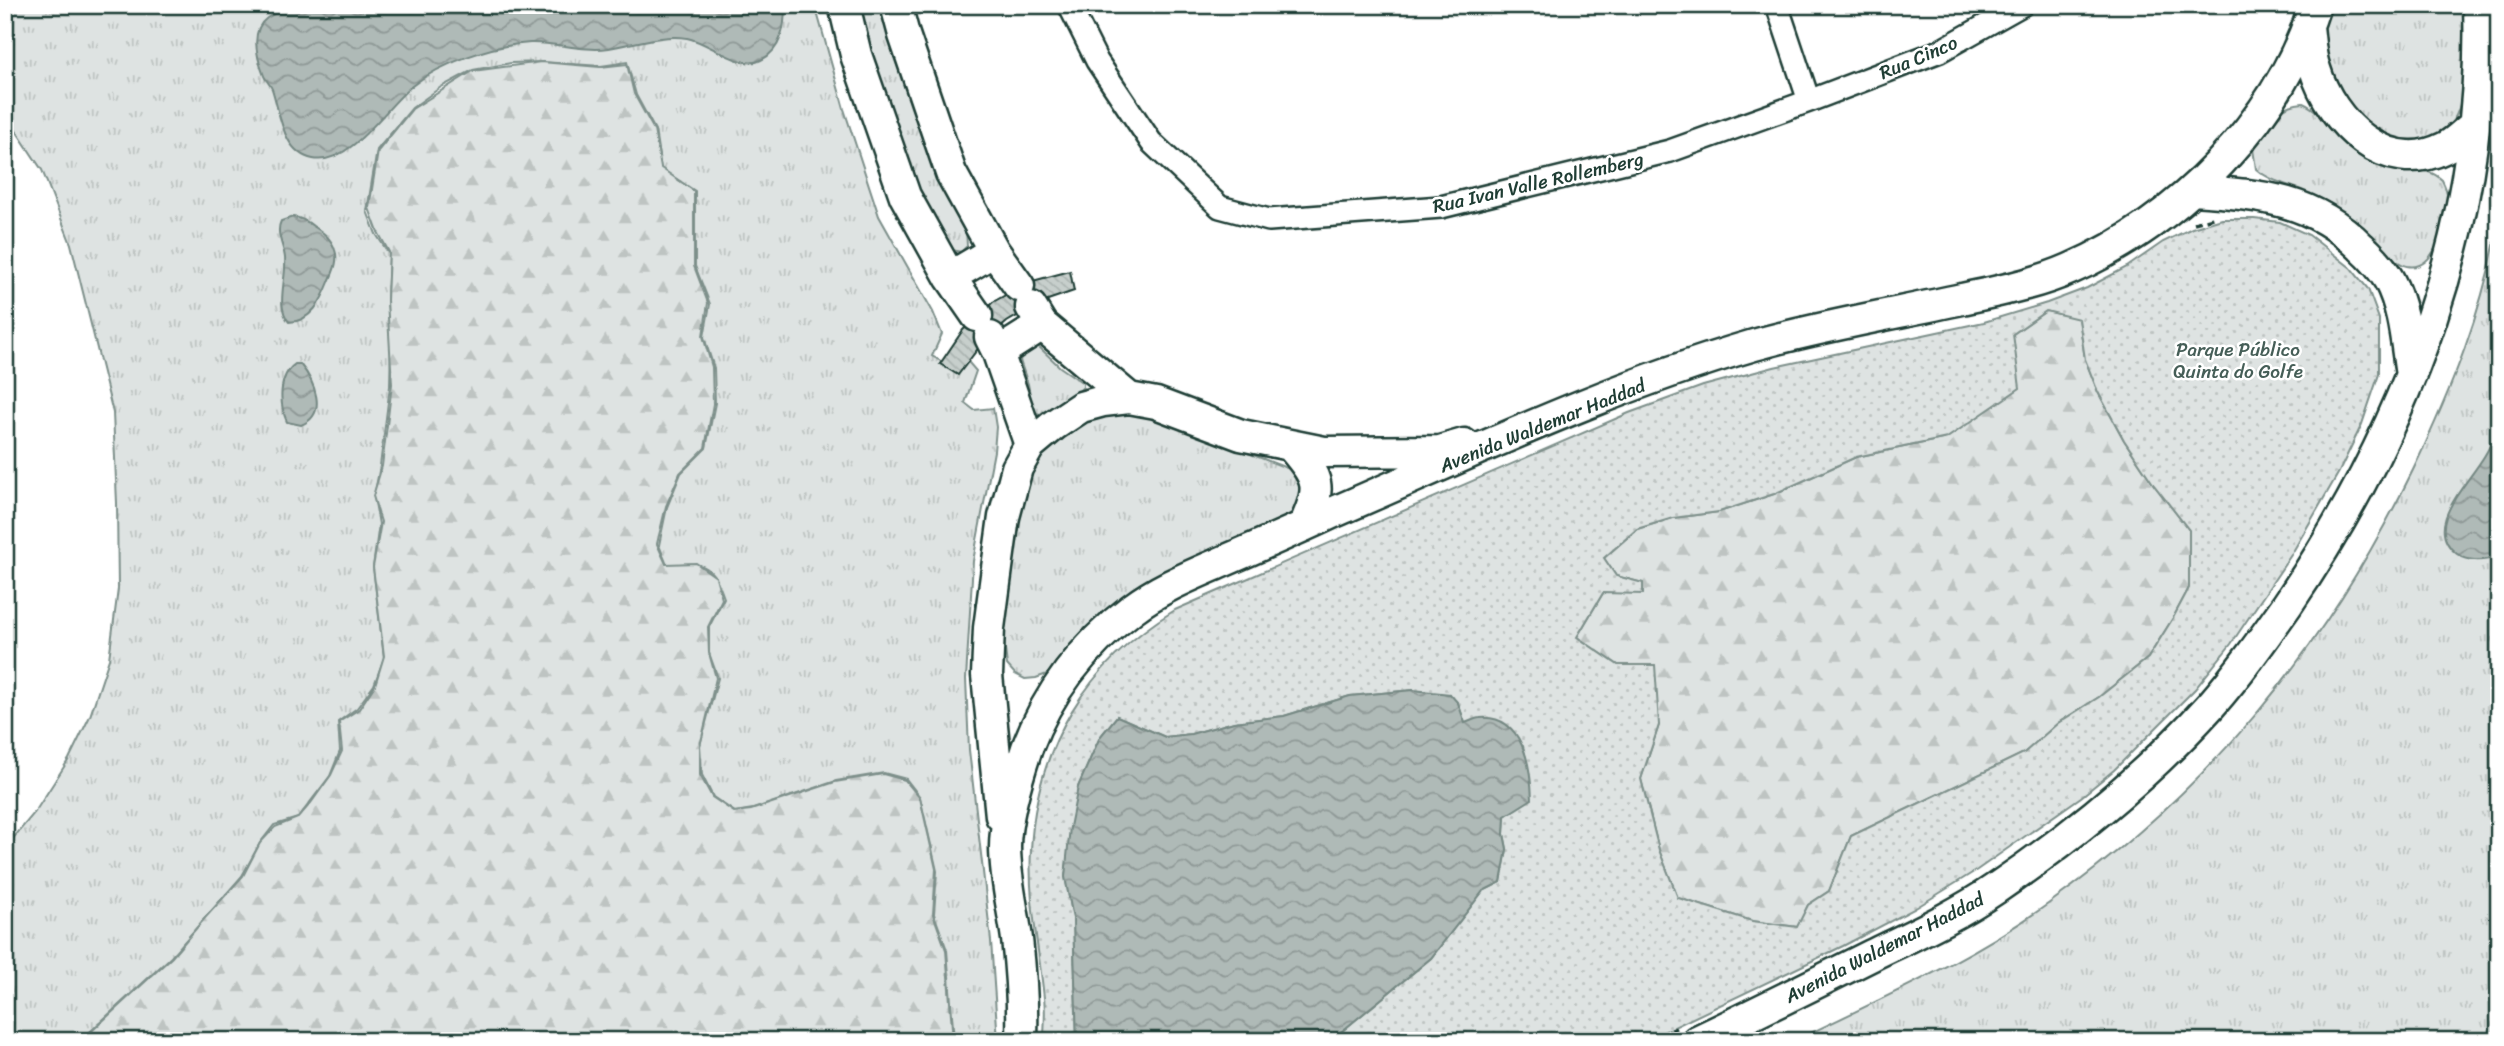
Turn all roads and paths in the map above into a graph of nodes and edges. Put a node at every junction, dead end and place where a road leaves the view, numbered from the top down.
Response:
1 (844, 5) edge
2 (896, 5) edge
3 (1069, 5) edge
4 (1777, 5) edge
5 (2022, 5) edge
6 (2479, 5) edge
7 (2311, 16) edge
8 (1809, 101) junction
9 (2474, 125) junction
10 (2192, 190) junction
11 (2222, 216) dead end
12 (2190, 225) dead end
13 (994, 251) junction
14 (950, 277) junction
15 (1031, 306) junction
16 (988, 335) junction
17 (2411, 378) junction
18 (1129, 398) junction
19 (1539, 424) junction
20 (1030, 445) junction
21 (1292, 447) junction
22 (1304, 526) junction
23 (1005, 845) junction
24 (1022, 1041) edge
25 (1697, 1041) edge

1 - 14 main road
2 - 13 main road
3 - 8 street, Rua Ivan Valle Rollemberg
4 - 8 street
5 - 8 street, Rua Cinco
6 - 9 main road, Avenida Waldemar Haddad
7 - 9 main road
7 - 10 main road, Avenida Waldemar Haddad
9 - 17 main road, Avenida Waldemar Haddad
10 - 17 main road
10 - 19 main road, Avenida Waldemar Haddad
11 - 12 path
13 - 14 main road
13 - 15 main road
14 - 16 main road
15 - 16 main road
15 - 18 main road
16 - 20 main road
17 - 25 main road, Avenida Waldemar Haddad
18 - 20 main road
18 - 21 main road
19 - 21 main road
19 - 22 main road, Avenida Waldemar Haddad
20 - 23 main road
21 - 22 main road
22 - 23 main road, Avenida Waldemar Haddad
23 - 24 main road, Avenida Waldemar Haddad

